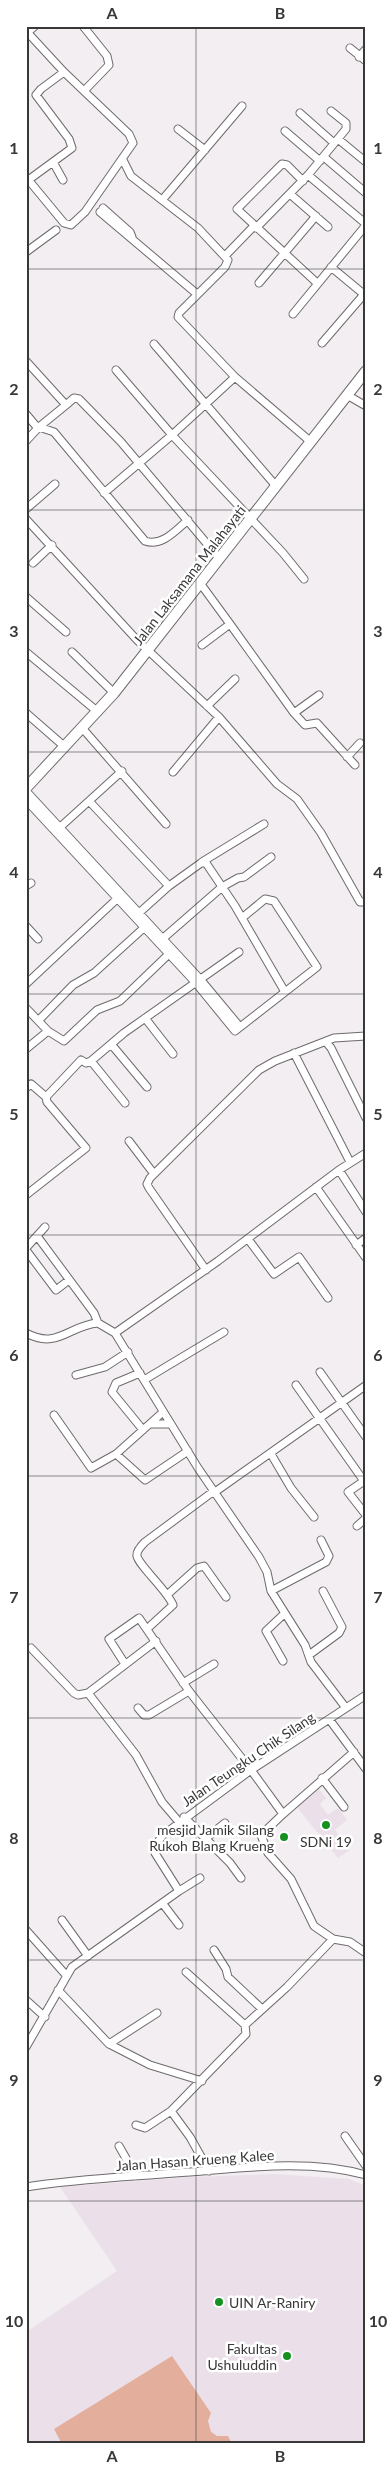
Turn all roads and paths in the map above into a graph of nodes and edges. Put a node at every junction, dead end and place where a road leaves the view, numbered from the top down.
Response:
1 (35, 26) edge
2 (83, 26) edge
3 (27, 33) edge
4 (350, 48) dead end
5 (366, 49) edge
6 (362, 59) edge
7 (64, 72) junction
8 (84, 91) junction
9 (242, 106) dead end
10 (331, 111) dead end
11 (300, 113) dead end
12 (178, 129) dead end
13 (285, 132) dead end
14 (336, 141) junction
15 (205, 150) junction
16 (322, 159) junction
17 (123, 161) junction
18 (53, 162) junction
19 (366, 162) edge
20 (308, 175) junction
21 (27, 180) edge
22 (63, 180) dead end
23 (303, 181) junction
24 (366, 193) edge
25 (290, 194) junction
26 (163, 199) junction
27 (101, 210) dead end
28 (316, 216) junction
29 (366, 225) edge
30 (255, 227) junction
31 (328, 227) dead end
32 (56, 230) dead end
33 (26, 252) edge
34 (285, 255) junction
35 (226, 256) junction
36 (331, 267) junction
37 (317, 282) junction
38 (259, 284) dead end
39 (197, 294) junction
40 (365, 294) edge
41 (293, 314) dead end
42 (322, 343) dead end
43 (154, 344) dead end
44 (26, 361) edge
45 (116, 370) dead end
46 (366, 371) edge
47 (235, 377) junction
48 (348, 395) junction
49 (206, 404) junction
50 (66, 405) junction
51 (366, 406) edge
52 (26, 414) edge
53 (39, 427) junction
54 (172, 435) junction
55 (26, 441) edge
56 (311, 442) junction
57 (139, 463) junction
58 (54, 484) dead end
59 (276, 486) junction
60 (104, 493) junction
61 (26, 509) edge
62 (251, 518) junction
63 (26, 519) edge
64 (188, 520) junction
65 (52, 545) junction
66 (219, 558) junction
67 (33, 563) dead end
68 (304, 579) dead end
69 (200, 583) junction
70 (26, 597) edge
71 (230, 624) junction
72 (66, 632) dead end
73 (202, 645) dead end
74 (148, 650) junction
75 (26, 652) edge
76 (72, 652) dead end
77 (235, 679) dead end
78 (114, 693) junction
79 (319, 695) dead end
80 (207, 706) junction
81 (98, 712) junction
82 (26, 713) edge
83 (294, 714) junction
84 (219, 717) junction
85 (83, 728) junction
86 (360, 743) dead end
87 (65, 748) junction
88 (347, 756) junction
89 (355, 765) dead end
90 (122, 772) junction
91 (173, 772) dead end
92 (26, 790) edge
93 (26, 800) edge
94 (89, 801) junction
95 (166, 824) dead end
96 (264, 824) dead end
97 (57, 830) junction
98 (271, 857) dead end
99 (202, 862) junction
100 (169, 886) junction
101 (222, 887) junction
102 (119, 897) junction
103 (366, 902) edge
104 (139, 913) junction
105 (242, 918) junction
106 (146, 925) junction
107 (26, 926) edge
108 (38, 939) dead end
109 (160, 941) junction
110 (171, 952) junction
111 (239, 952) dead end
112 (197, 981) junction
113 (26, 984) edge
114 (286, 992) junction
115 (26, 1008) edge
116 (145, 1018) junction
117 (39, 1020) junction
118 (48, 1031) junction
119 (366, 1036) edge
120 (326, 1042) junction
121 (111, 1044) junction
122 (26, 1050) edge
123 (294, 1053) junction
124 (173, 1054) dead end
125 (91, 1062) junction
126 (147, 1087) dead end
127 (26, 1088) edge
128 (46, 1097) junction
129 (125, 1103) dead end
130 (366, 1118) edge
131 (129, 1141) dead end
132 (365, 1155) edge
133 (350, 1162) junction
134 (339, 1170) junction
135 (154, 1174) junction
136 (316, 1187) junction
137 (26, 1195) edge
138 (366, 1212) edge
139 (46, 1227) dead end
140 (37, 1236) junction
141 (366, 1238) edge
142 (248, 1239) junction
143 (356, 1245) junction
144 (26, 1249) edge
145 (366, 1258) edge
146 (206, 1270) junction
147 (69, 1280) junction
148 (328, 1298) dead end
149 (98, 1323) junction
150 (224, 1332) dead end
151 (116, 1333) junction
152 (26, 1334) edge
153 (128, 1352) junction
154 (320, 1372) dead end
155 (140, 1373) junction
156 (76, 1375) dead end
157 (144, 1380) junction
158 (296, 1385) dead end
159 (365, 1386) edge
160 (342, 1403) junction
161 (163, 1412) junction
162 (54, 1415) dead end
163 (320, 1418) junction
164 (150, 1424) junction
165 (171, 1424) junction
166 (142, 1430) junction
167 (366, 1437) edge
168 (188, 1451) junction
169 (116, 1454) junction
170 (271, 1454) junction
171 (365, 1482) edge
172 (215, 1491) junction
173 (314, 1517) dead end
174 (366, 1517) edge
175 (357, 1526) dead end
176 (321, 1540) dead end
177 (271, 1591) junction
178 (323, 1591) dead end
179 (168, 1594) junction
180 (226, 1597) dead end
181 (284, 1614) junction
182 (148, 1628) junction
183 (156, 1641) junction
184 (32, 1648) dead end
185 (309, 1655) junction
186 (283, 1661) dead end
187 (124, 1664) junction
188 (214, 1664) dead end
189 (183, 1683) junction
190 (189, 1691) junction
191 (88, 1693) junction
192 (366, 1695) edge
193 (138, 1708) dead end
194 (346, 1708) junction
195 (329, 1719) junction
196 (354, 1752) junction
197 (366, 1769) edge
198 (251, 1770) junction
199 (322, 1778) junction
200 (344, 1807) dead end
201 (283, 1814) junction
202 (182, 1819) junction
203 (225, 1823) dead end
204 (205, 1838) junction
205 (200, 1878) dead end
206 (241, 1878) dead end
207 (179, 1891) junction
208 (163, 1904) junction
209 (62, 1920) dead end
210 (179, 1925) dead end
211 (26, 1930) edge
212 (333, 1939) junction
213 (214, 1950) dead end
214 (366, 1953) edge
215 (88, 1956) junction
216 (186, 1972) dead end
217 (66, 1975) junction
218 (58, 1990) junction
219 (26, 2000) edge
220 (262, 2009) junction
221 (157, 2013) dead end
222 (45, 2016) junction
223 (245, 2025) junction
224 (108, 2044) junction
225 (26, 2047) edge
226 (202, 2081) junction
227 (171, 2111) junction
228 (136, 2125) dead end
229 (345, 2136) dead end
230 (119, 2146) dead end
231 (366, 2166) edge
232 (209, 2171) junction
233 (365, 2174) edge
234 (136, 2176) junction
235 (26, 2187) edge

1 - 3 street
2 - 8 street
3 - 7 street
4 - 6 street
5 - 6 street
7 - 8 street
7 - 18 street
8 - 17 street
9 - 15 street
10 - 14 street
11 - 14 street
12 - 15 street
13 - 16 street
14 - 16 street
14 - 19 street
15 - 26 street
16 - 20 street
16 - 24 street
17 - 21 street
17 - 26 street
18 - 21 street
18 - 22 street
20 - 23 street
20 - 29 street
23 - 25 street
23 - 30 street
25 - 28 street
25 - 30 street
26 - 35 street
27 - 39 street
28 - 31 street
28 - 34 street
29 - 36 street
30 - 34 street
30 - 35 street
32 - 33 street
34 - 37 street
34 - 38 street
35 - 39 street
36 - 37 street
36 - 40 street
37 - 41 street
39 - 47 street
40 - 42 street
43 - 49 street
44 - 50 street
45 - 54 street
46 - 48 highway, Jalan Laksamana Malahayati
47 - 49 street
47 - 56 street
48 - 51 street
48 - 56 highway, Jalan Laksamana Malahayati
49 - 54 street
49 - 59 street
50 - 53 street
50 - 57 street
52 - 53 street
53 - 55 street
53 - 60 street
54 - 57 street
54 - 62 street
56 - 59 highway, Jalan Laksamana Malahayati
57 - 60 street
57 - 64 street
58 - 61 street
59 - 62 highway, Jalan Laksamana Malahayati
60 - 64 street
62 - 66 highway, Jalan Laksamana Malahayati
62 - 68 street
63 - 65 street
64 - 66 street
65 - 67 street
65 - 74 street
66 - 69 highway, Jalan Laksamana Malahayati
69 - 71 street
69 - 74 highway, Jalan Laksamana Malahayati
70 - 72 street
71 - 73 street
71 - 83 street
74 - 78 highway, Jalan Laksamana Malahayati
74 - 80 street
75 - 81 street
76 - 78 street
77 - 80 street
78 - 81 highway, Jalan Laksamana Malahayati
79 - 83 street
80 - 84 street
81 - 85 highway, Jalan Laksamana Malahayati
82 - 87 street
83 - 88 street
84 - 91 street
84 - 103 street
85 - 87 highway, Jalan Laksamana Malahayati
85 - 90 street
86 - 88 street
87 - 92 highway, Jalan Laksamana Malahayati
88 - 89 street
90 - 94 street
90 - 95 street
92 - 97 street
93 - 97 street
94 - 97 street
94 - 100 street
96 - 99 street
97 - 102 street
98 - 101 street
99 - 100 street
99 - 101 street
100 - 104 street
101 - 105 street
101 - 109 street
102 - 104 street
102 - 106 street
102 - 113 street
104 - 106 street
105 - 114 street
105 - 114 street
106 - 109 street
106 - 117 street
107 - 108 street
109 - 110 street
110 - 112 street
110 - 118 street
111 - 112 street
112 - 114 street
112 - 116 street
115 - 117 street
116 - 121 street
116 - 124 street
117 - 118 street
118 - 122 street
119 - 120 street
120 - 123 street
120 - 130 street
121 - 125 street
121 - 126 street
123 - 133 street
123 - 135 street
125 - 128 street
125 - 129 street
127 - 128 street
128 - 137 street
131 - 135 street
132 - 133 street
133 - 134 street
134 - 136 street
134 - 138 street
135 - 146 street
136 - 142 street
136 - 143 street
139 - 140 street
140 - 144 street
140 - 147 street
141 - 143 street
142 - 146 street
142 - 148 street
143 - 145 street
144 - 147 street
146 - 151 street
147 - 149 street
149 - 151 street
149 - 152 street
150 - 157 street
151 - 153 street
153 - 155 street
153 - 156 street
154 - 160 street
155 - 157 street
155 - 166 street
157 - 161 street
158 - 163 street
159 - 160 street
160 - 163 street
160 - 167 street
161 - 164 street
161 - 165 street
162 - 169 street
163 - 170 street
163 - 171 street
164 - 165 street
164 - 166 street
165 - 168 street
166 - 169 street
168 - 169 street
168 - 172 street
170 - 172 street
170 - 173 street
171 - 174 street
172 - 177 street
172 - 179 street
174 - 175 street
176 - 177 street
177 - 181 street
178 - 185 street
179 - 180 street
179 - 182 street
181 - 185 street
181 - 186 street
182 - 183 street
182 - 187 street
183 - 187 street
183 - 189 street
184 - 191 street
185 - 194 street
187 - 191 street
188 - 189 street
189 - 190 street
190 - 193 street
190 - 198 street
191 - 202 street
192 - 194 street, Jalan Teungku Chik Silang
194 - 195 street, Jalan Teungku Chik Silang
195 - 196 street
195 - 198 street, Jalan Teungku Chik Silang
196 - 197 street
196 - 199 street
198 - 201 street
198 - 202 street, Jalan Teungku Chik Silang
199 - 200 street
199 - 201 street
201 - 212 street
202 - 204 street
202 - 207 street, Jalan Teungku Chik Silang
203 - 204 street
204 - 206 street
205 - 207 street
207 - 208 street
208 - 210 street
208 - 215 street
209 - 215 street
211 - 217 street
212 - 214 street
212 - 220 street
213 - 220 street
215 - 217 street
216 - 223 street
217 - 218 street
218 - 222 street
218 - 224 street
219 - 222 street
220 - 223 street
221 - 224 street
222 - 225 street
223 - 226 street
224 - 226 street
226 - 227 street
227 - 228 street
227 - 232 street
229 - 231 street
230 - 234 street
232 - 233 street, Jalan Hasan Krueng Kalee
232 - 234 street, Jalan Hasan Krueng Kalee
234 - 235 street, Jalan Hasan Krueng Kalee

